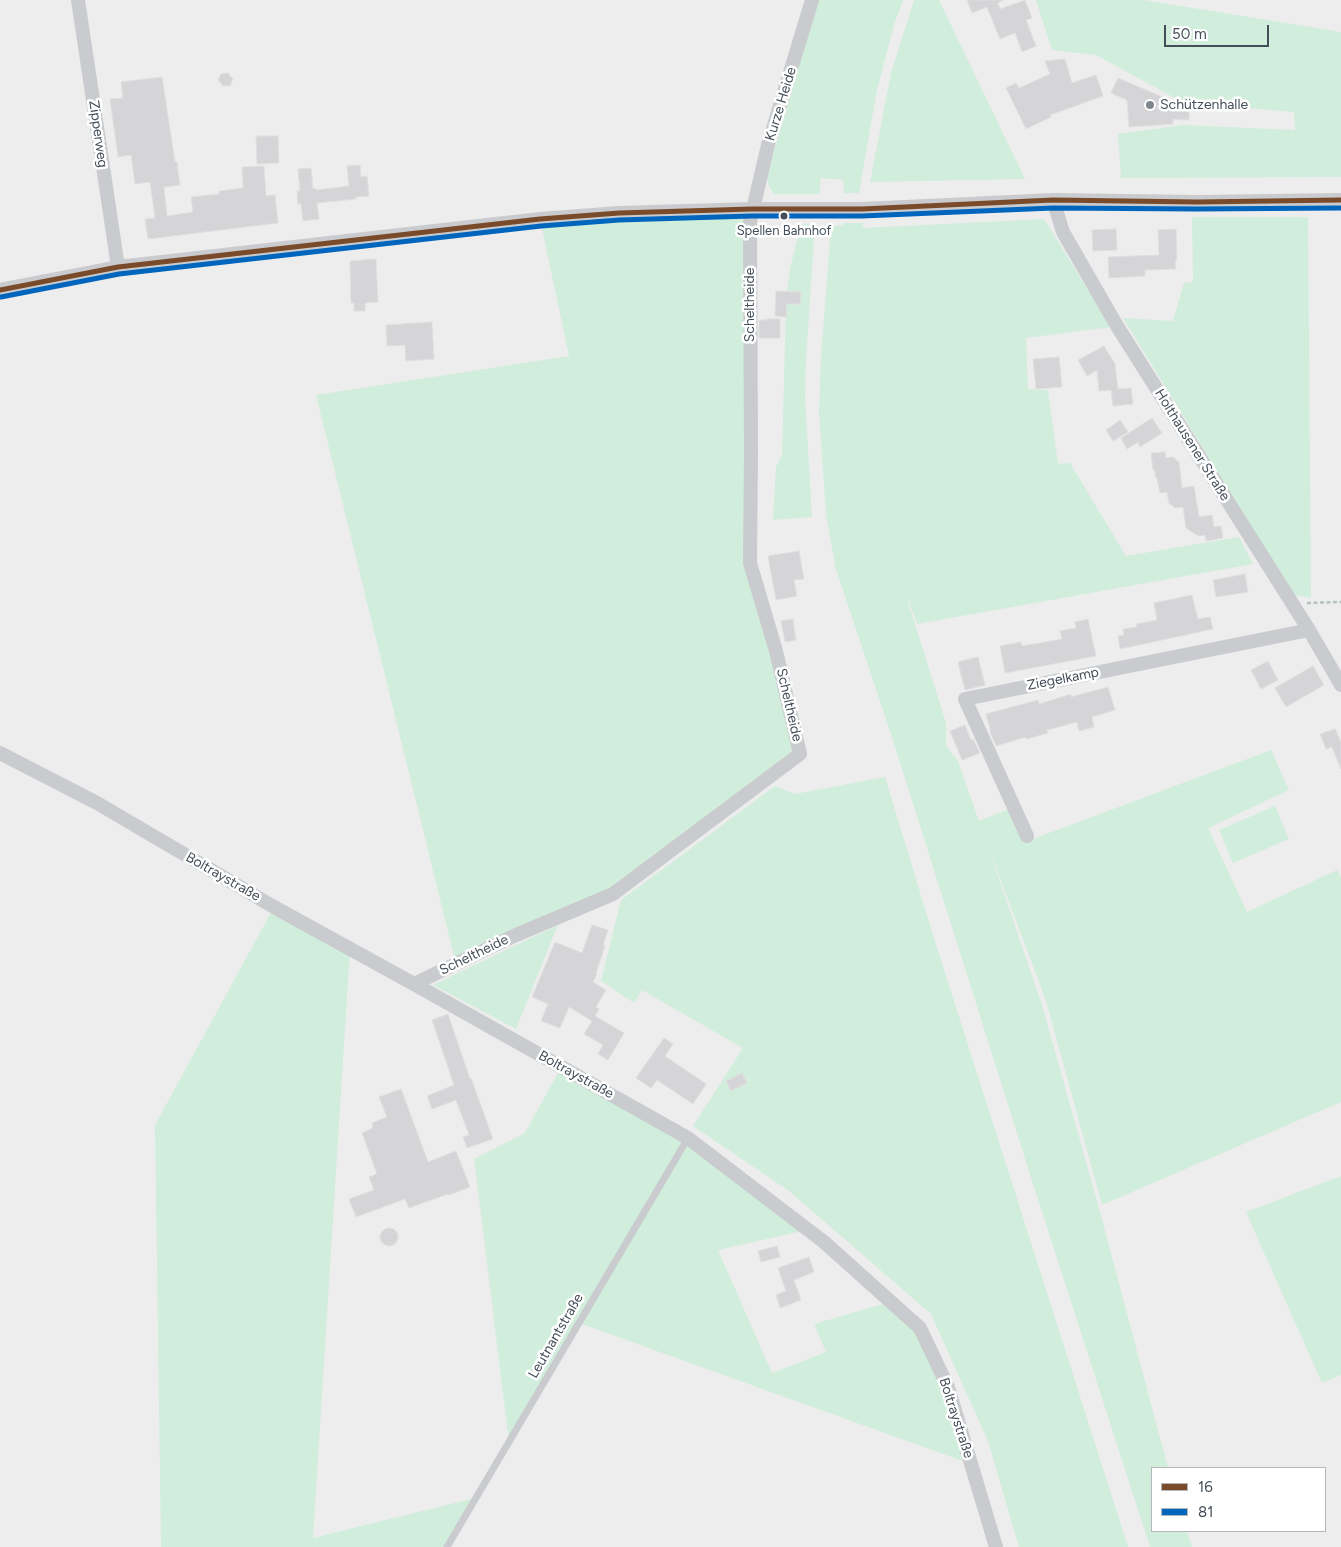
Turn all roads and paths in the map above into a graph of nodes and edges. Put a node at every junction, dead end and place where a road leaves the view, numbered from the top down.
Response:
1 (78, 0) edge
2 (812, 0) edge
3 (1053, 200) junction
4 (1341, 200) edge
5 (752, 209) junction
6 (118, 267) junction
7 (0, 290) edge
8 (1341, 602) edge
9 (1293, 605) junction
10 (1309, 630) junction
11 (1341, 685) edge
12 (0, 752) edge
13 (1027, 836) dead end
14 (414, 984) junction
15 (688, 1138) junction
16 (447, 1547) edge
17 (996, 1547) edge

1 - 6 street, Zipperweg
2 - 5 street, Kurze Heide
3 - 4 street
3 - 5 street
3 - 9 street, Holthausener Straße
5 - 6 street
5 - 14 street, Scheltheide
6 - 7 street
8 - 9 path
9 - 10 street, Holthausener Straße
10 - 11 street, Holthausener Straße
10 - 13 street, Ziegelkamp
12 - 14 street, Boltraystraße
14 - 15 street, Boltraystraße
15 - 16 lane, Leutnantstraße
15 - 17 street, Boltraystraße

